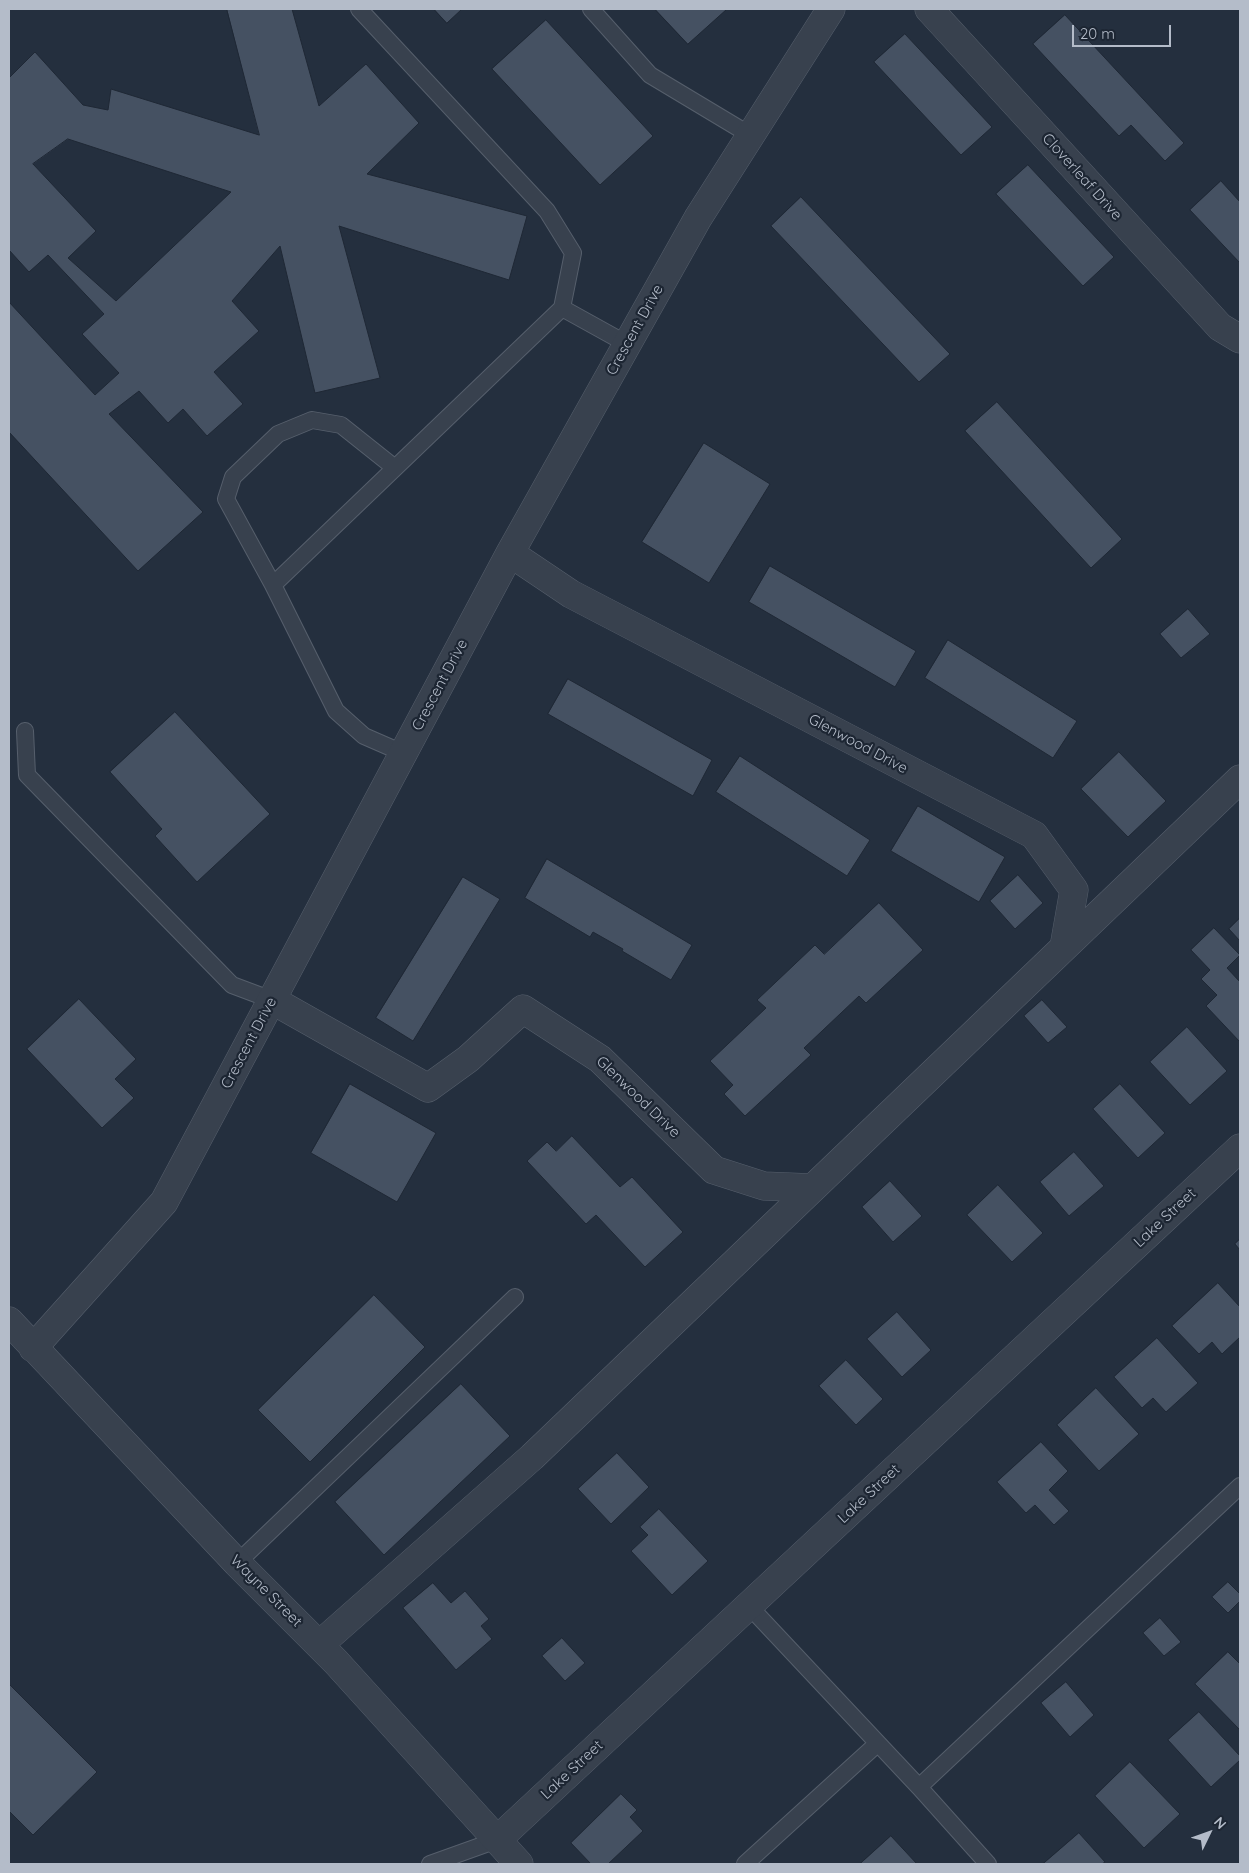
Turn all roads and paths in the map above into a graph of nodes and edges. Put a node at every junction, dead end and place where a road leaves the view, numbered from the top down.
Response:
1 (359, 9) edge
2 (591, 9) edge
3 (831, 9) edge
4 (934, 10) edge
5 (750, 135) junction
6 (562, 308) junction
7 (1240, 339) edge
8 (627, 344) junction
9 (395, 468) junction
10 (510, 553) junction
11 (273, 585) junction
12 (25, 731) dead end
13 (404, 753) junction
14 (1240, 779) edge
15 (1064, 947) junction
16 (272, 1000) junction
17 (1240, 1148) edge
18 (813, 1188) junction
19 (515, 1297) dead end
20 (9, 1321) edge
21 (33, 1348) junction
22 (1240, 1486) edge
23 (237, 1563) junction
24 (749, 1606) junction
25 (319, 1645) junction
26 (877, 1744) junction
27 (919, 1788) junction
28 (497, 1840) junction
29 (430, 1864) edge
30 (519, 1864) edge
31 (746, 1864) edge
32 (988, 1864) edge

1 - 6 lane
2 - 5 lane
3 - 5 street, Crescent Drive
4 - 7 street, Cloverleaf Drive
5 - 8 street, Crescent Drive
6 - 8 lane
6 - 9 lane
8 - 10 street, Crescent Drive
9 - 11 lane
9 - 11 lane
10 - 13 street, Crescent Drive
10 - 15 street, Glenwood Drive
11 - 13 lane
12 - 16 lane
13 - 16 street, Crescent Drive
14 - 15 street
15 - 18 street
16 - 18 street, Glenwood Drive
16 - 21 street, Crescent Drive
17 - 24 street, Lake Street
18 - 25 street
19 - 23 lane
20 - 21 street, Wayne Street
21 - 23 street, Wayne Street
22 - 27 lane
23 - 25 street, Wayne Street
24 - 26 lane
24 - 28 street, Lake Street
25 - 28 street, Wayne Street
26 - 27 lane
26 - 31 lane
27 - 32 lane
28 - 29 lane
28 - 30 street, Wayne Street

